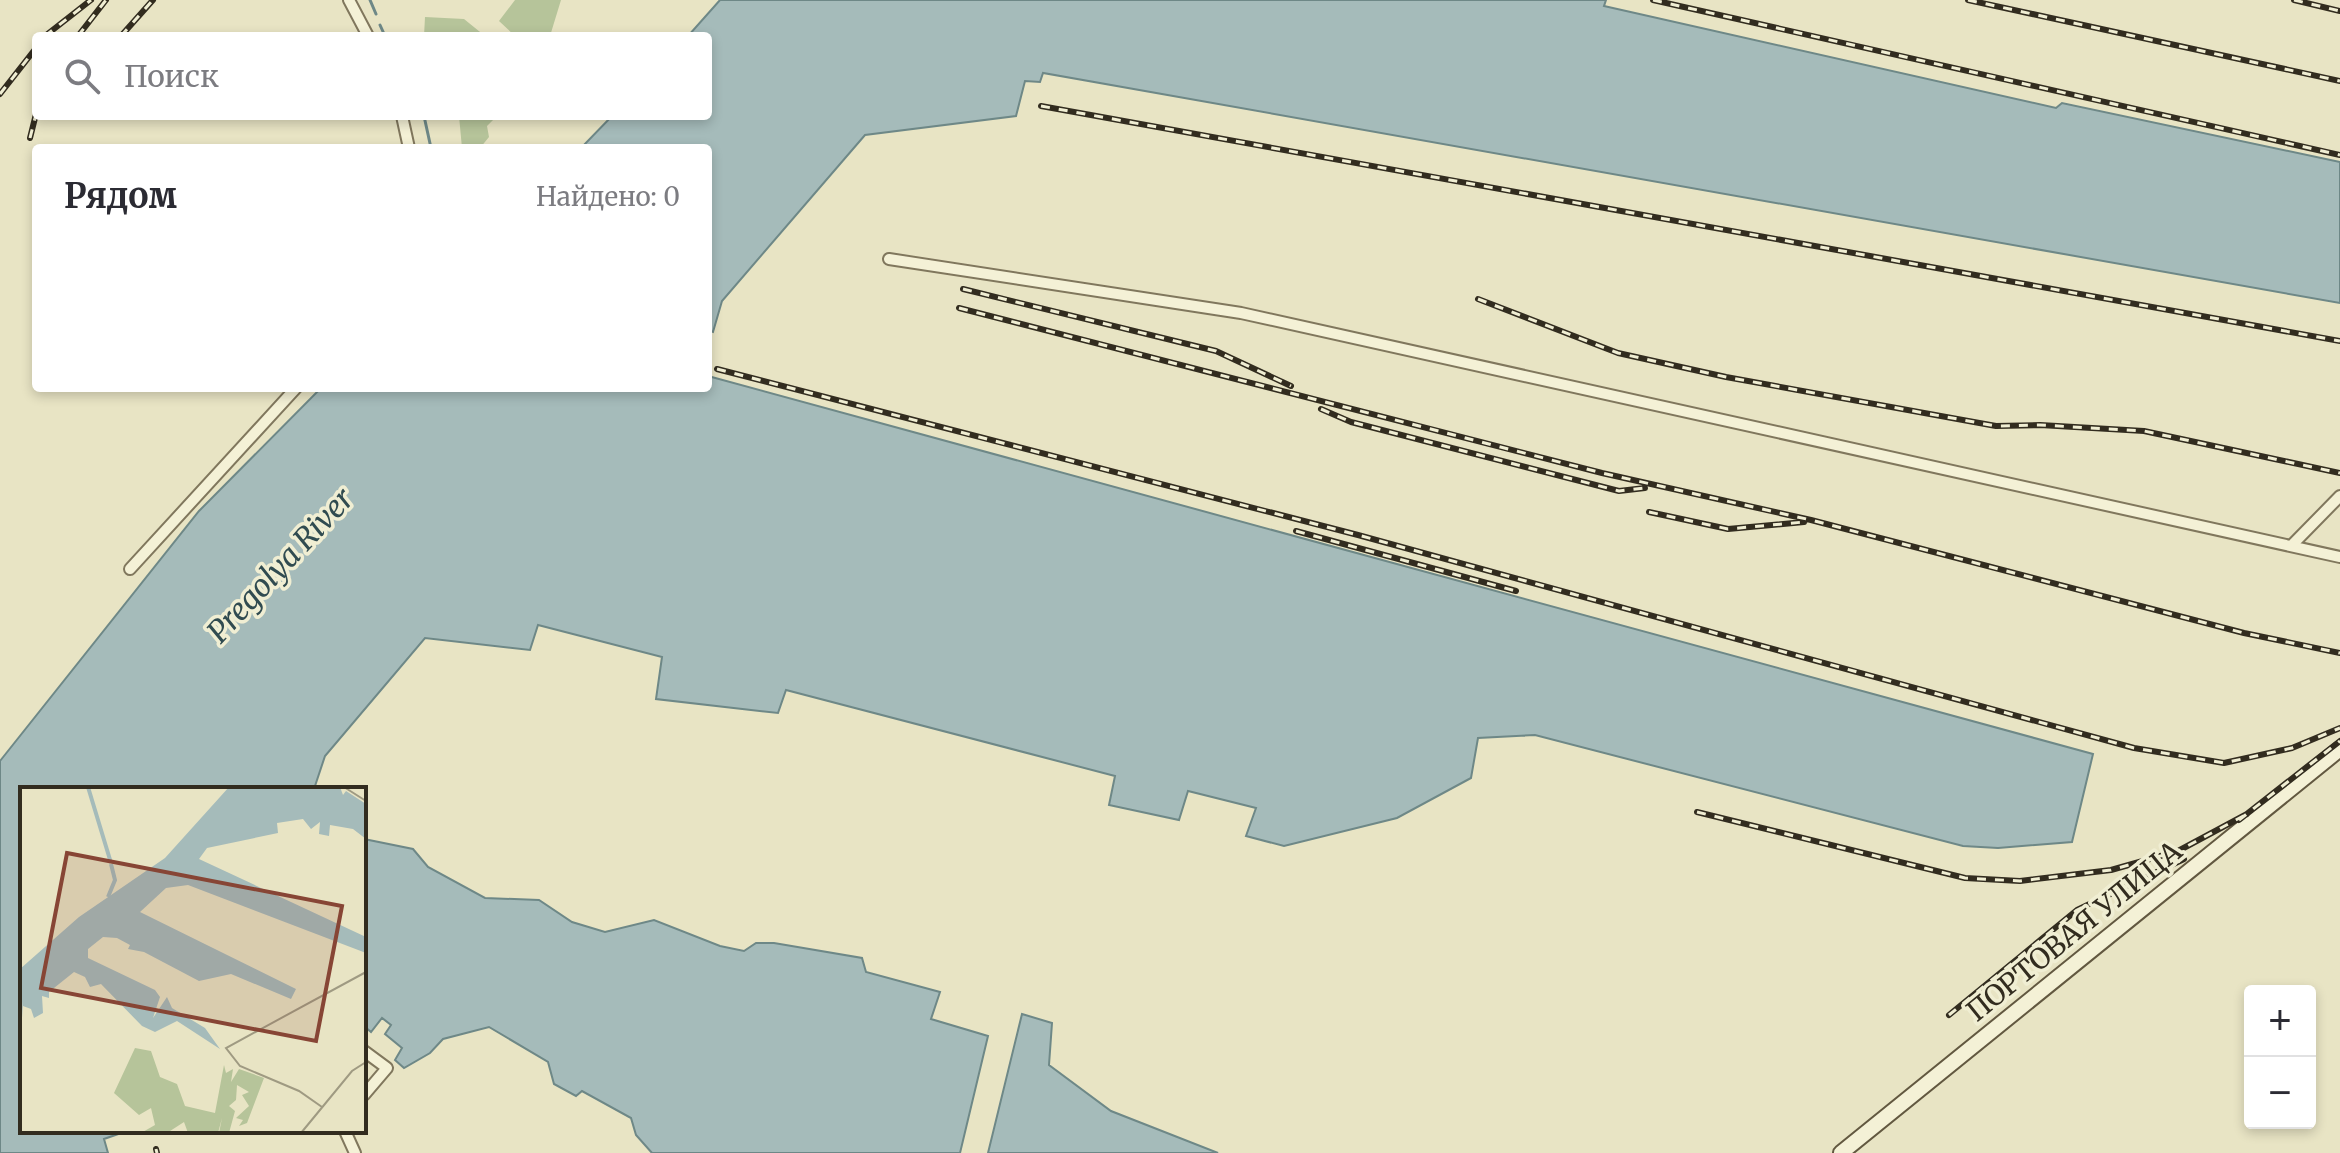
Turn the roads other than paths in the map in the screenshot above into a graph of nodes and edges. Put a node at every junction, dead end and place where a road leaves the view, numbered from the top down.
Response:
1 (349, 0) edge
2 (366, 32) edge
3 (403, 120) edge
4 (408, 144) edge
5 (889, 259) dead end
6 (292, 392) edge
7 (2340, 496) edge
8 (2292, 545) junction
9 (2340, 557) edge
10 (130, 569) dead end
11 (2340, 749) edge
12 (366, 1052) edge
13 (366, 1093) edge
14 (346, 1133) edge
15 (355, 1153) edge
16 (1841, 1153) edge

1 - 2 street
3 - 4 street
5 - 8 street
6 - 10 street
7 - 8 street
8 - 9 street
11 - 16 main road, ПОРТОВАЯ УЛИЦА
12 - 13 street
14 - 15 street

